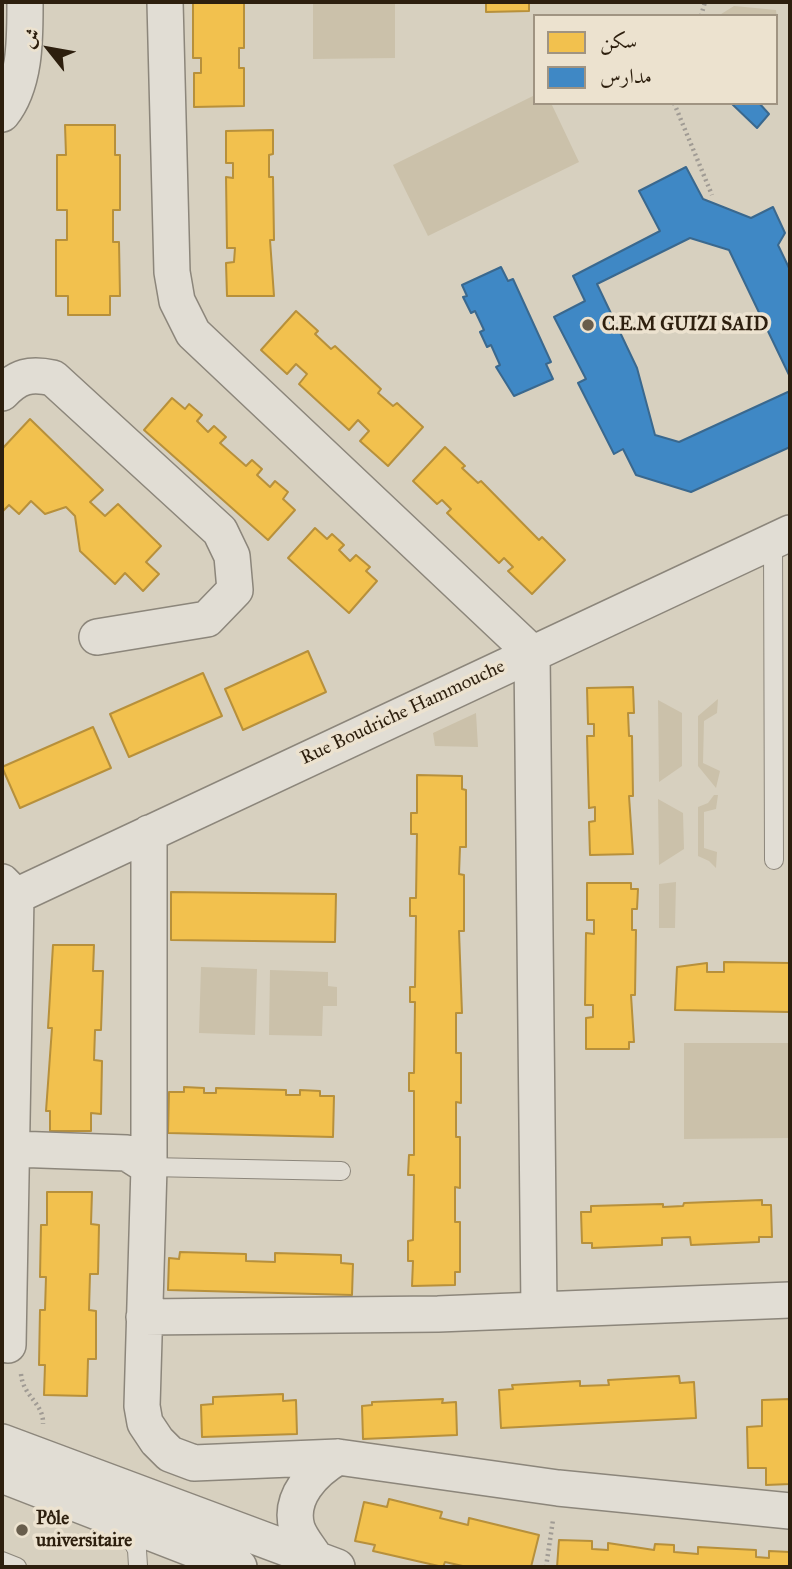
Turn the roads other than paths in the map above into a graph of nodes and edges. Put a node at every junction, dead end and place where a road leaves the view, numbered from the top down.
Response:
1 (25, 2) edge
2 (165, 2) edge
3 (2, 114) edge
4 (2, 393) edge
5 (782, 537) edge
6 (97, 637) dead end
7 (532, 653) junction
8 (149, 833) junction
9 (774, 860) dead end
10 (9, 889) edge
11 (13, 1149) junction
12 (149, 1167) junction
13 (341, 1171) dead end
14 (790, 1300) edge
15 (539, 1310) junction
16 (144, 1317) junction
17 (8, 1345) road end
18 (2, 1442) edge
19 (338, 1457) junction
20 (2, 1475) edge
21 (284, 1484) junction
22 (790, 1511) edge
23 (123, 1522) junction
24 (234, 1531) junction
25 (170, 1539) junction
26 (2, 1561) edge
27 (327, 1564) edge
28 (17, 1567) edge
29 (138, 1567) edge
30 (239, 1567) edge

1 - 3 street
2 - 7 street
4 - 6 street
5 - 7 street, Rue Boudriche Hammouche
5 - 9 lane
7 - 8 street, Rue Boudriche Hammouche
7 - 15 street
8 - 10 street, Rue Boudriche Hammouche
8 - 12 street
10 - 11 street
11 - 12 street
11 - 17 street
12 - 13 lane
12 - 16 street
14 - 15 street
15 - 16 street
16 - 21 street
18 - 24 street
19 - 21 street
19 - 21 street
19 - 22 street
20 - 23 street
21 - 24 street
21 - 27 street
23 - 25 street
23 - 29 lane
24 - 27 street
25 - 29 lane
25 - 30 street
26 - 28 lane

